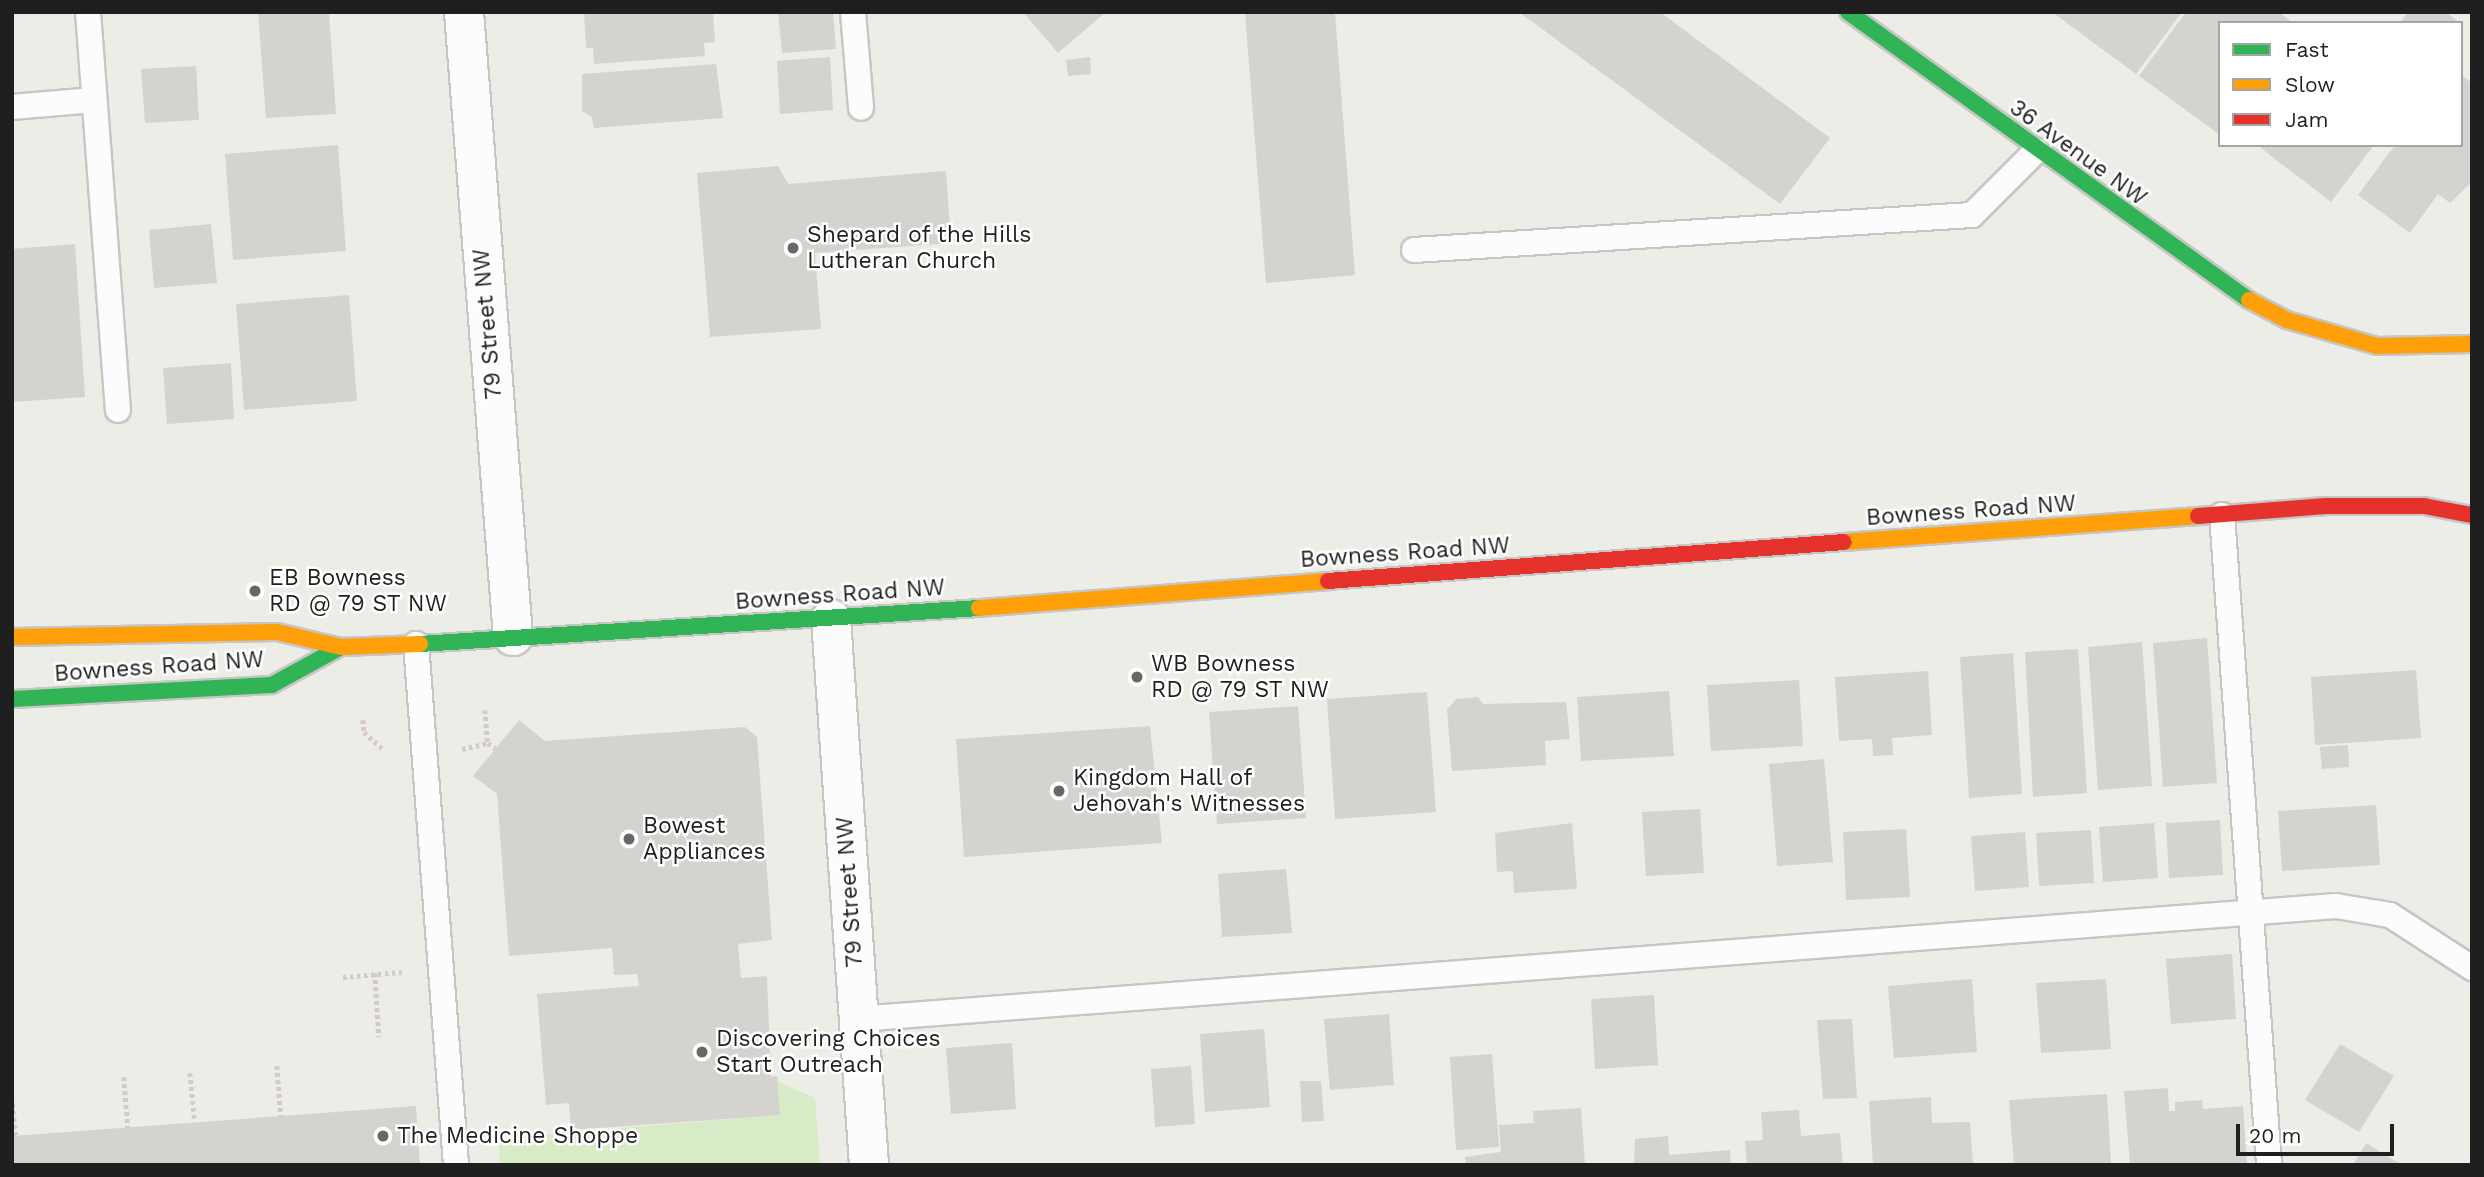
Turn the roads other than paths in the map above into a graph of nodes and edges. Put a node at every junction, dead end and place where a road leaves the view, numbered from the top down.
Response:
1 (88, 12) edge
2 (464, 12) edge
3 (853, 12) edge
4 (1848, 12) edge
5 (94, 100) junction
6 (12, 107) edge
7 (861, 108) dead end
8 (2036, 151) junction
9 (1414, 250) dead end
10 (2472, 344) edge
11 (118, 410) dead end
12 (2222, 515) junction
13 (2472, 515) edge
14 (831, 619) junction
15 (12, 636) edge
16 (513, 636) junction
17 (416, 644) junction
18 (341, 648) junction
19 (12, 699) edge
20 (2251, 910) junction
21 (2472, 968) edge
22 (859, 1019) junction
23 (456, 1165) edge
24 (869, 1165) edge
25 (2269, 1165) edge

1 - 5 lane
2 - 16 street, 79 Street NW
3 - 7 lane
4 - 8 street, 36 Avenue NW
5 - 6 lane
5 - 11 lane
8 - 9 lane
8 - 10 street, 36 Avenue NW
12 - 13 street, Bowness Road NW
12 - 14 street, Bowness Road NW
12 - 20 lane
14 - 16 street, Bowness Road NW
14 - 22 street, 79 Street NW
15 - 18 street, Bowness Road NW
16 - 17 street, Bowness Road NW
17 - 18 street, Bowness Road NW
17 - 23 lane
18 - 19 street, Bowness Road NW
20 - 21 lane
20 - 22 lane
20 - 25 lane
22 - 24 street, 79 Street NW

